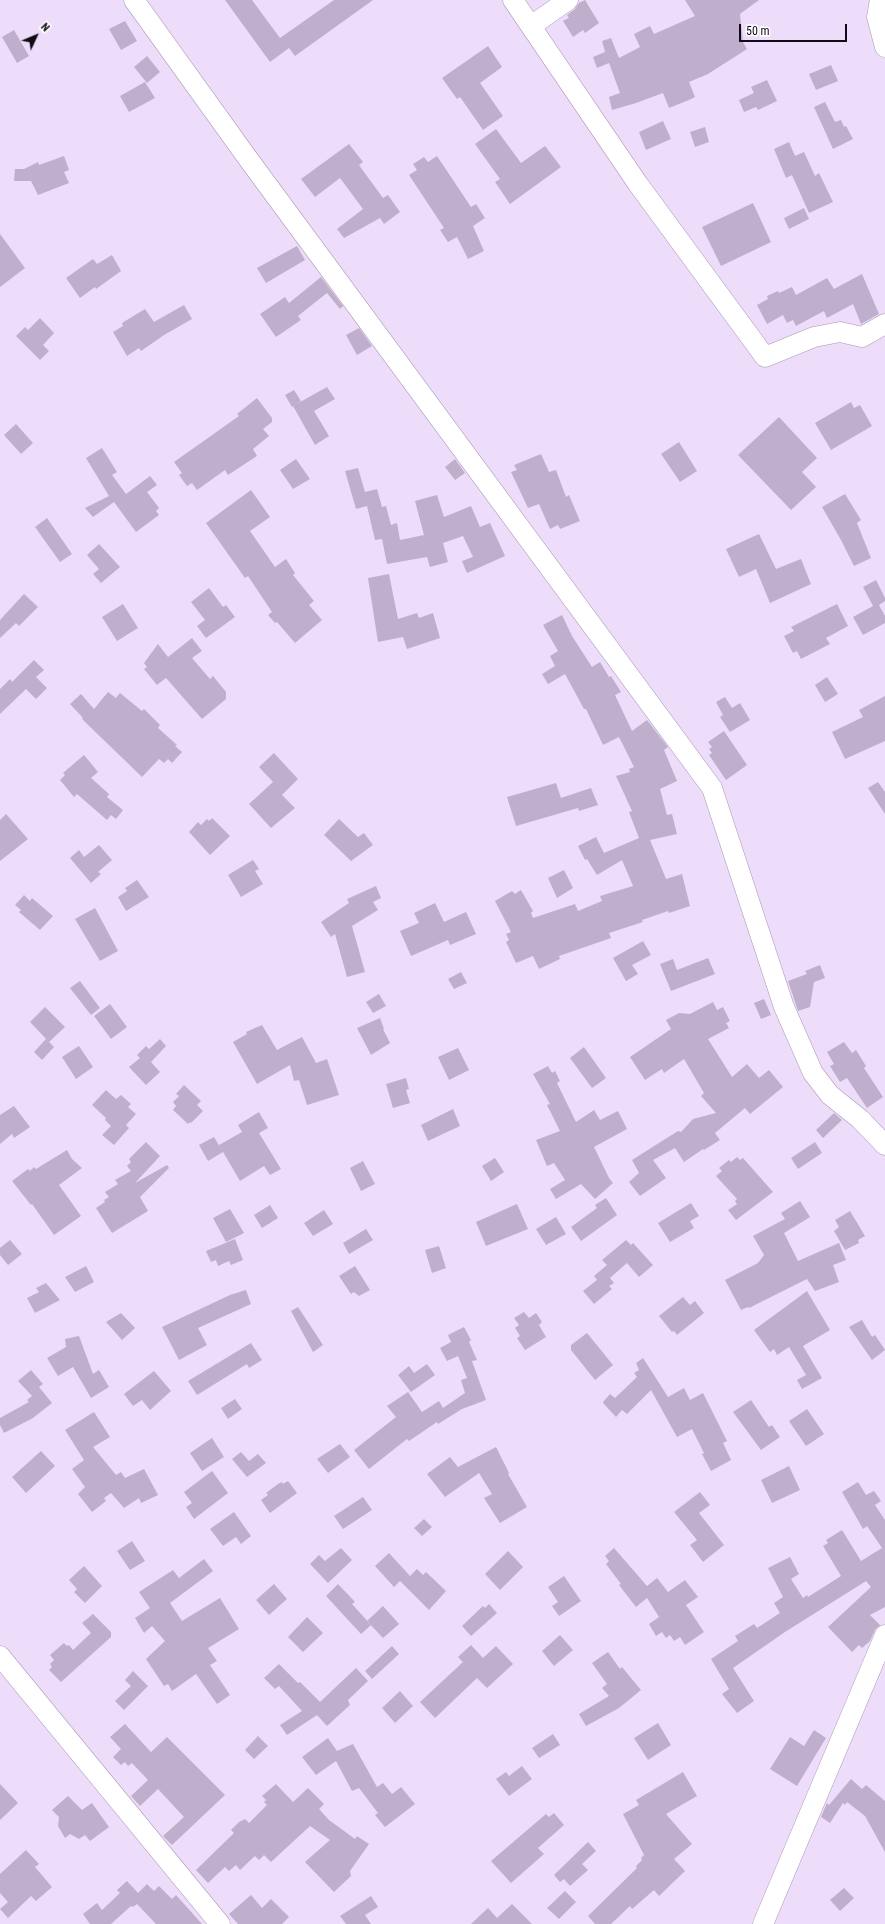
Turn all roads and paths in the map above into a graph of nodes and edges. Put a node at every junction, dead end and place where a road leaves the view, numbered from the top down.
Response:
1 (134, 0) edge
2 (513, 0) edge
3 (568, 0) edge
4 (880, 0) edge
5 (533, 30) junction
6 (885, 47) edge
7 (885, 324) edge
8 (885, 1145) edge
9 (885, 1636) edge
10 (0, 1656) edge
11 (220, 1924) edge
12 (763, 1924) edge

1 - 8 street
2 - 5 street
3 - 5 street
4 - 6 street
5 - 7 street
9 - 12 street
10 - 11 street

